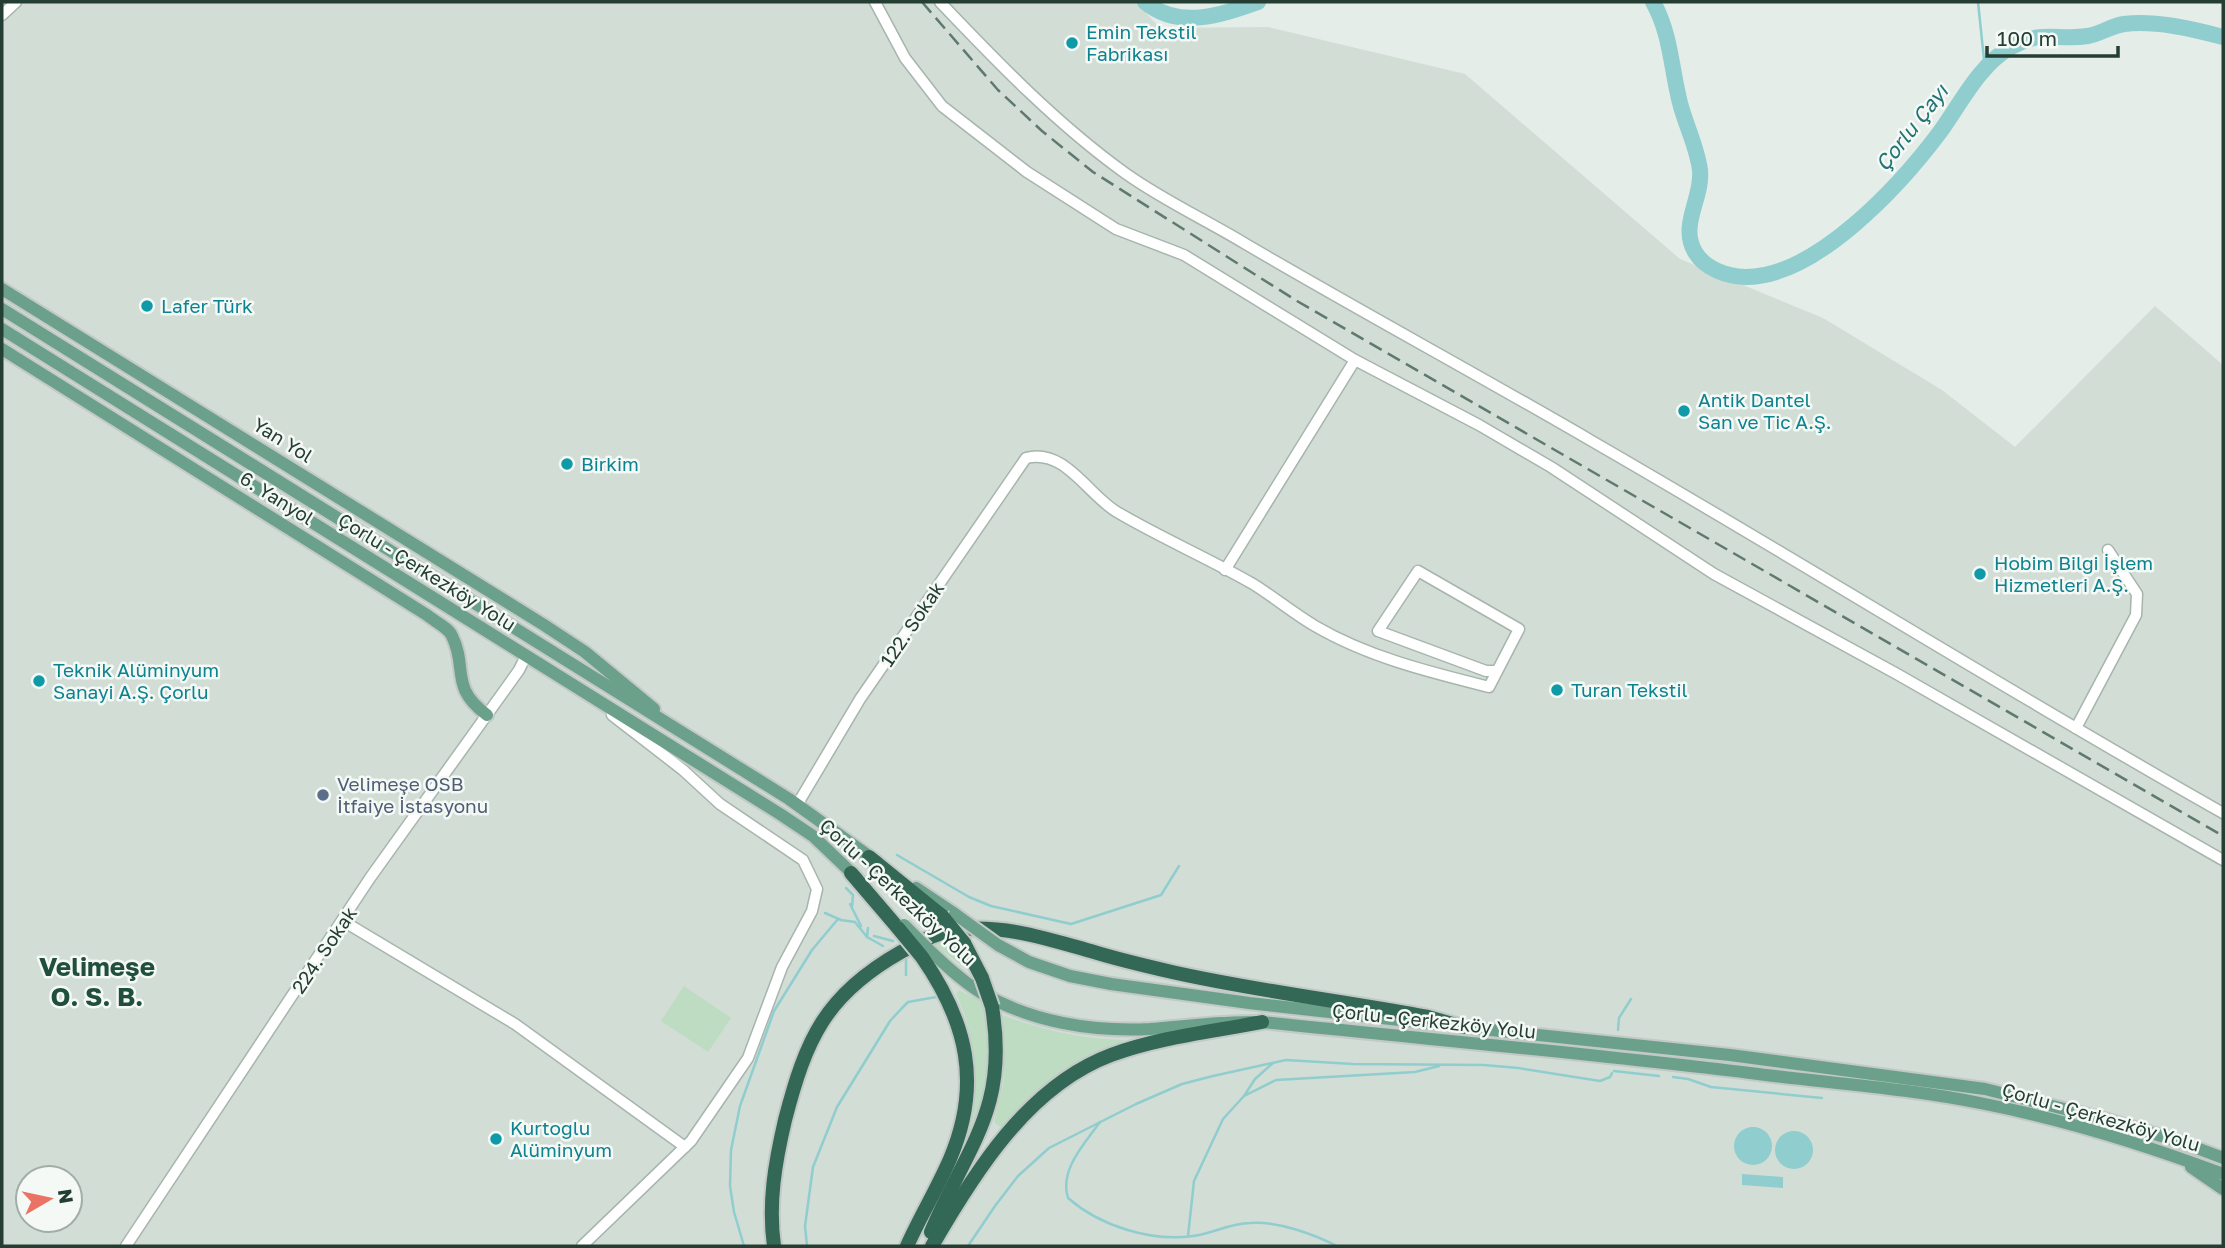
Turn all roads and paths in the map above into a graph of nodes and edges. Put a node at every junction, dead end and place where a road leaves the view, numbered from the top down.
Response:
1 (16, 2) edge
2 (875, 2) edge
3 (940, 2) edge
4 (2, 15) edge
5 (2, 289) edge
6 (2, 309) edge
7 (2, 329) edge
8 (2, 349) edge
9 (1355, 360) junction
10 (2108, 550) dead end
11 (1226, 570) junction
12 (544, 625) junction
13 (535, 642) junction
14 (526, 656) junction
15 (1497, 671) junction
16 (590, 698) junction
17 (487, 715) junction
18 (2076, 728) junction
19 (678, 732) junction
20 (797, 805) junction
21 (2223, 813) edge
22 (869, 857) joint
23 (2223, 860) edge
24 (851, 873) joint
25 (948, 915) junction
26 (343, 921) junction
27 (924, 953) junction
28 (1262, 1022) junction
29 (1463, 1027) junction
30 (685, 1147) junction
31 (2174, 1155) junction
32 (2223, 1158) edge
33 (2223, 1174) edge
34 (2223, 1189) edge
35 (126, 1246) edge
36 (582, 1246) edge
37 (774, 1246) edge
38 (907, 1246) edge
39 (925, 1246) edge
40 (932, 1246) edge

1 - 4 street
2 - 9 street
3 - 18 street
5 - 12 main road, Yan Yol
6 - 13 main road, Çorlu - Çerkezköy Yolu
7 - 14 main road, Çorlu - Çerkezköy Yolu
8 - 17 main road, 6. Yanyol
9 - 11 street
9 - 23 street
10 - 18 street
11 - 15 street
11 - 20 street, 122. Sokak
12 - 13 main road
12 - 19 main road, Yan Yol
13 - 14 main road
13 - 19 main road, Çorlu - Çerkezköy Yolu
14 - 16 main road, Çorlu - Çerkezköy Yolu
14 - 17 street, 224. Sokak
15 - 15 street
16 - 24 main road, Çorlu - Çerkezköy Yolu
16 - 30 street
17 - 26 street, 224. Sokak
18 - 21 street
19 - 20 main road, Çorlu - Çerkezköy Yolu
20 - 22 main road, Çorlu - Çerkezköy Yolu
22 - 25 highway
24 - 27 highway, bridge
25 - 29 main road, Çorlu - Çerkezköy Yolu, bridge
25 - 39 highway, bridge
26 - 30 street
26 - 35 street, 224. Sokak
27 - 28 main road, Çorlu - Çerkezköy Yolu
27 - 38 highway
28 - 31 main road, Çorlu - Çerkezköy Yolu
28 - 40 highway
29 - 32 main road, Çorlu - Çerkezköy Yolu
29 - 37 highway
30 - 36 street
31 - 33 main road, Çorlu - Çerkezköy Yolu
31 - 34 main road

